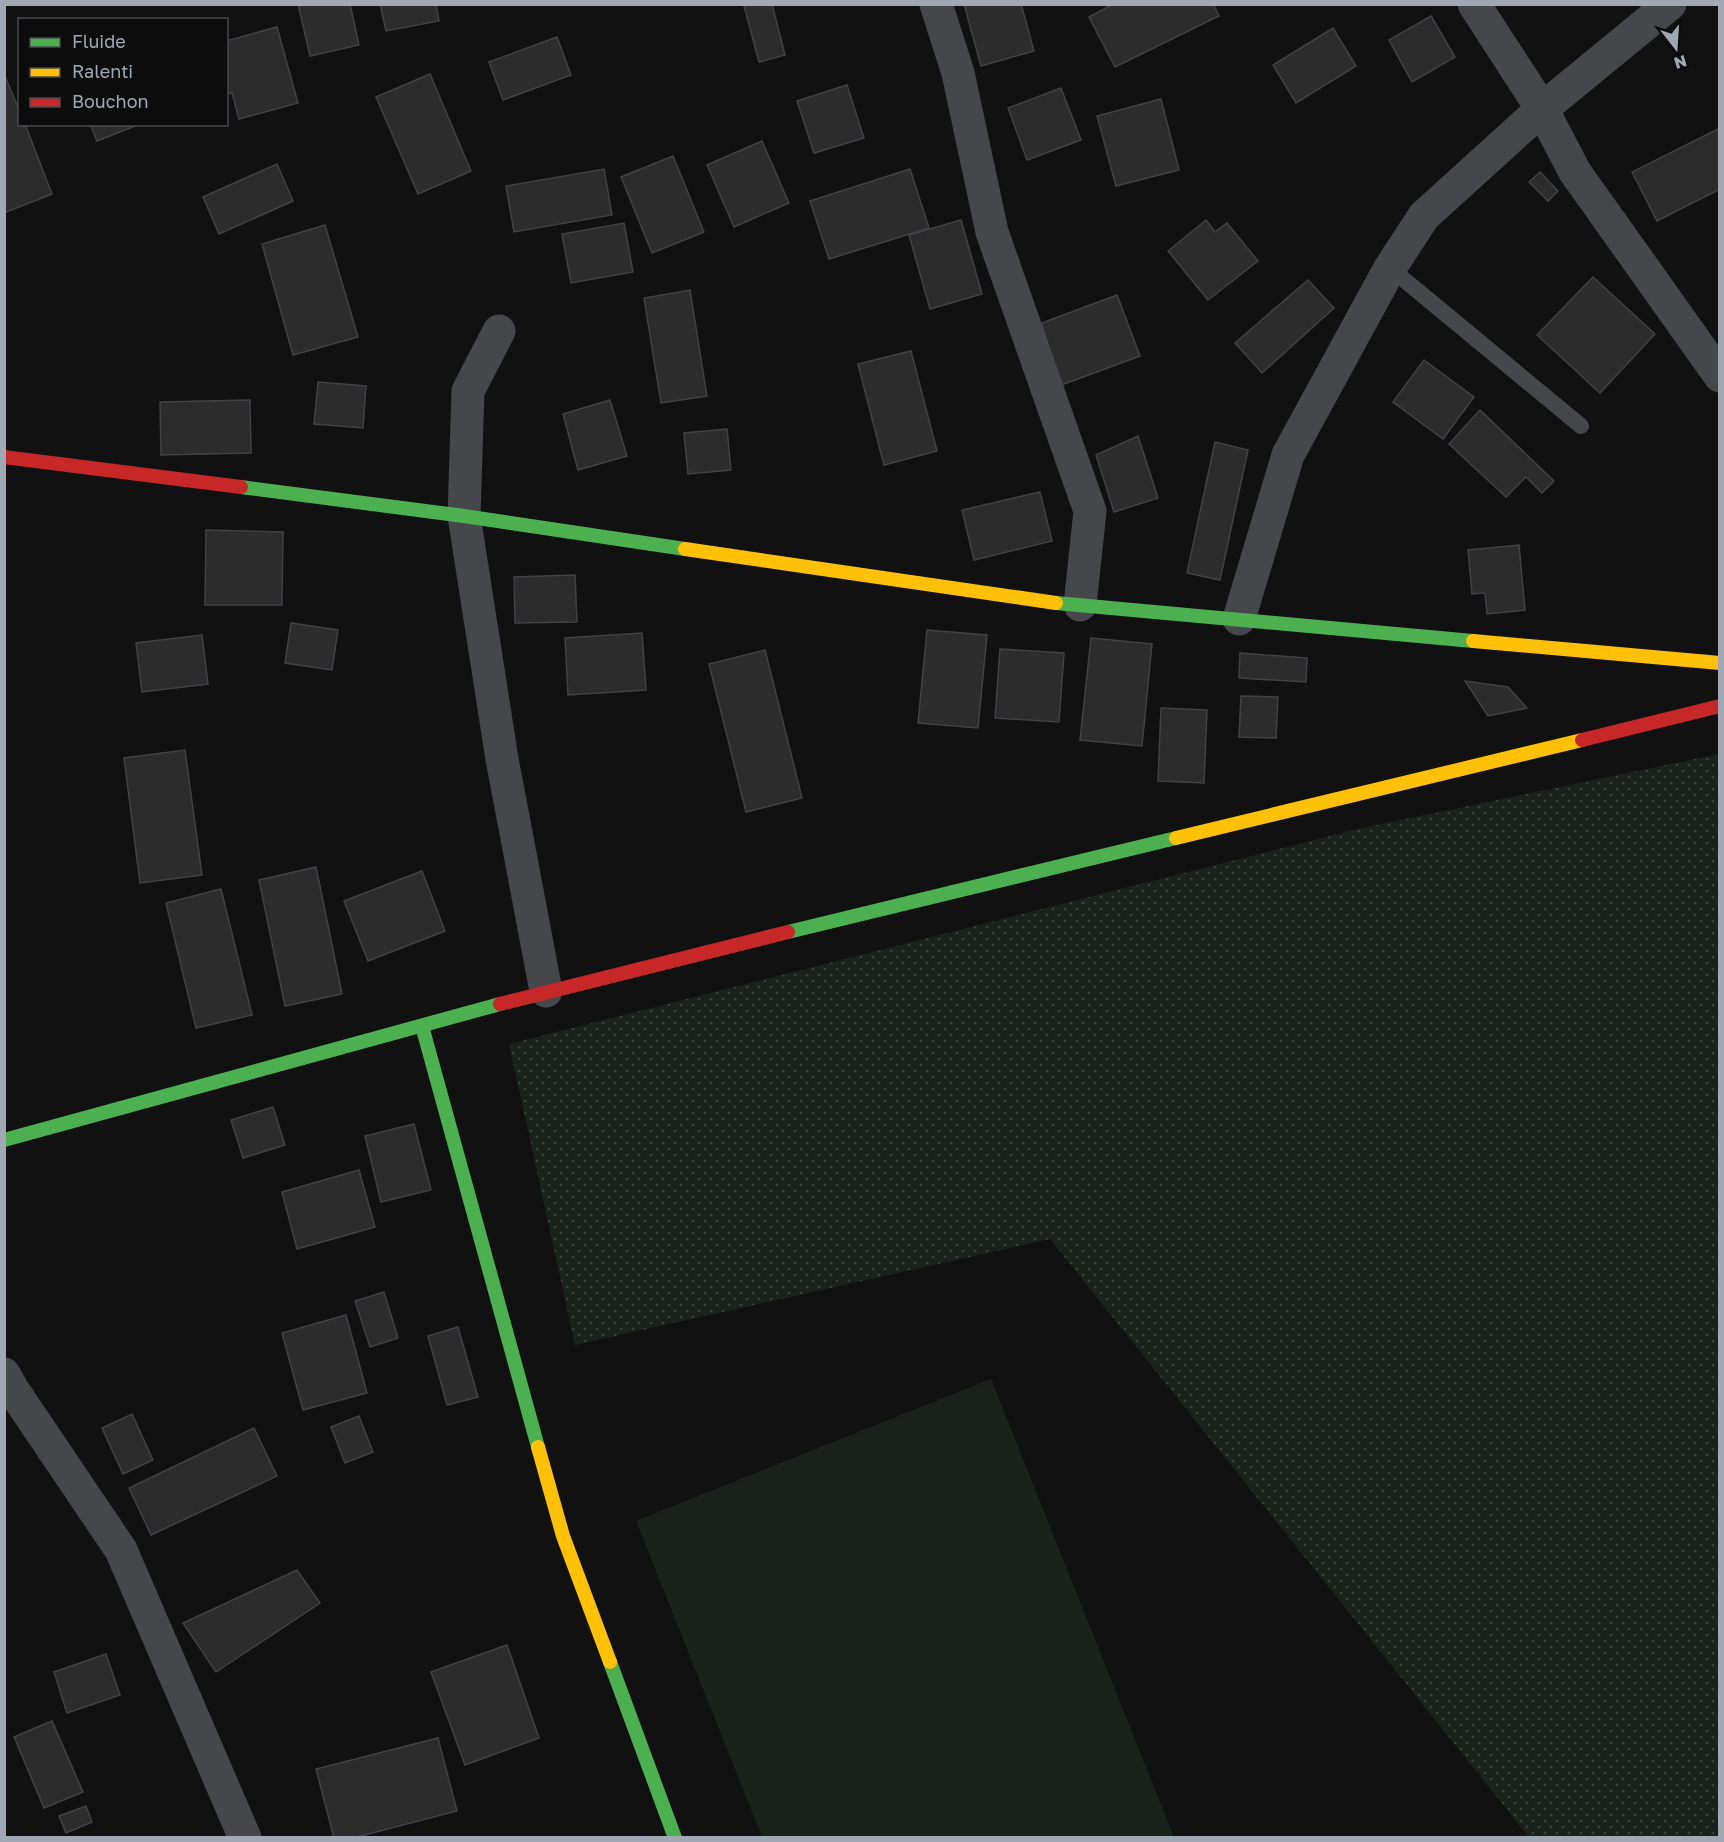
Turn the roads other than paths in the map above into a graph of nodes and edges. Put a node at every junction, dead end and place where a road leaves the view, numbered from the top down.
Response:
1 (936, 4) edge
2 (1474, 4) edge
3 (1670, 4) edge
4 (1542, 109) junction
5 (1390, 268) junction
6 (499, 331) dead end
7 (1719, 376) edge
8 (1581, 426) dead end
9 (4, 457) edge
10 (464, 516) junction
11 (1080, 605) junction
12 (1239, 619) junction
13 (1719, 663) edge
14 (1719, 706) edge
15 (546, 991) junction
16 (422, 1026) junction
17 (4, 1140) edge
18 (4, 1374) edge
19 (245, 1838) edge
20 (675, 1838) edge

1 - 11 street
2 - 4 street
3 - 4 street
4 - 5 street
4 - 7 street
5 - 8 lane
5 - 12 street
6 - 10 street
9 - 10 street
10 - 11 street
10 - 15 street
11 - 12 street
12 - 13 street
14 - 15 street
15 - 16 street
16 - 17 street
16 - 20 street
18 - 19 street

